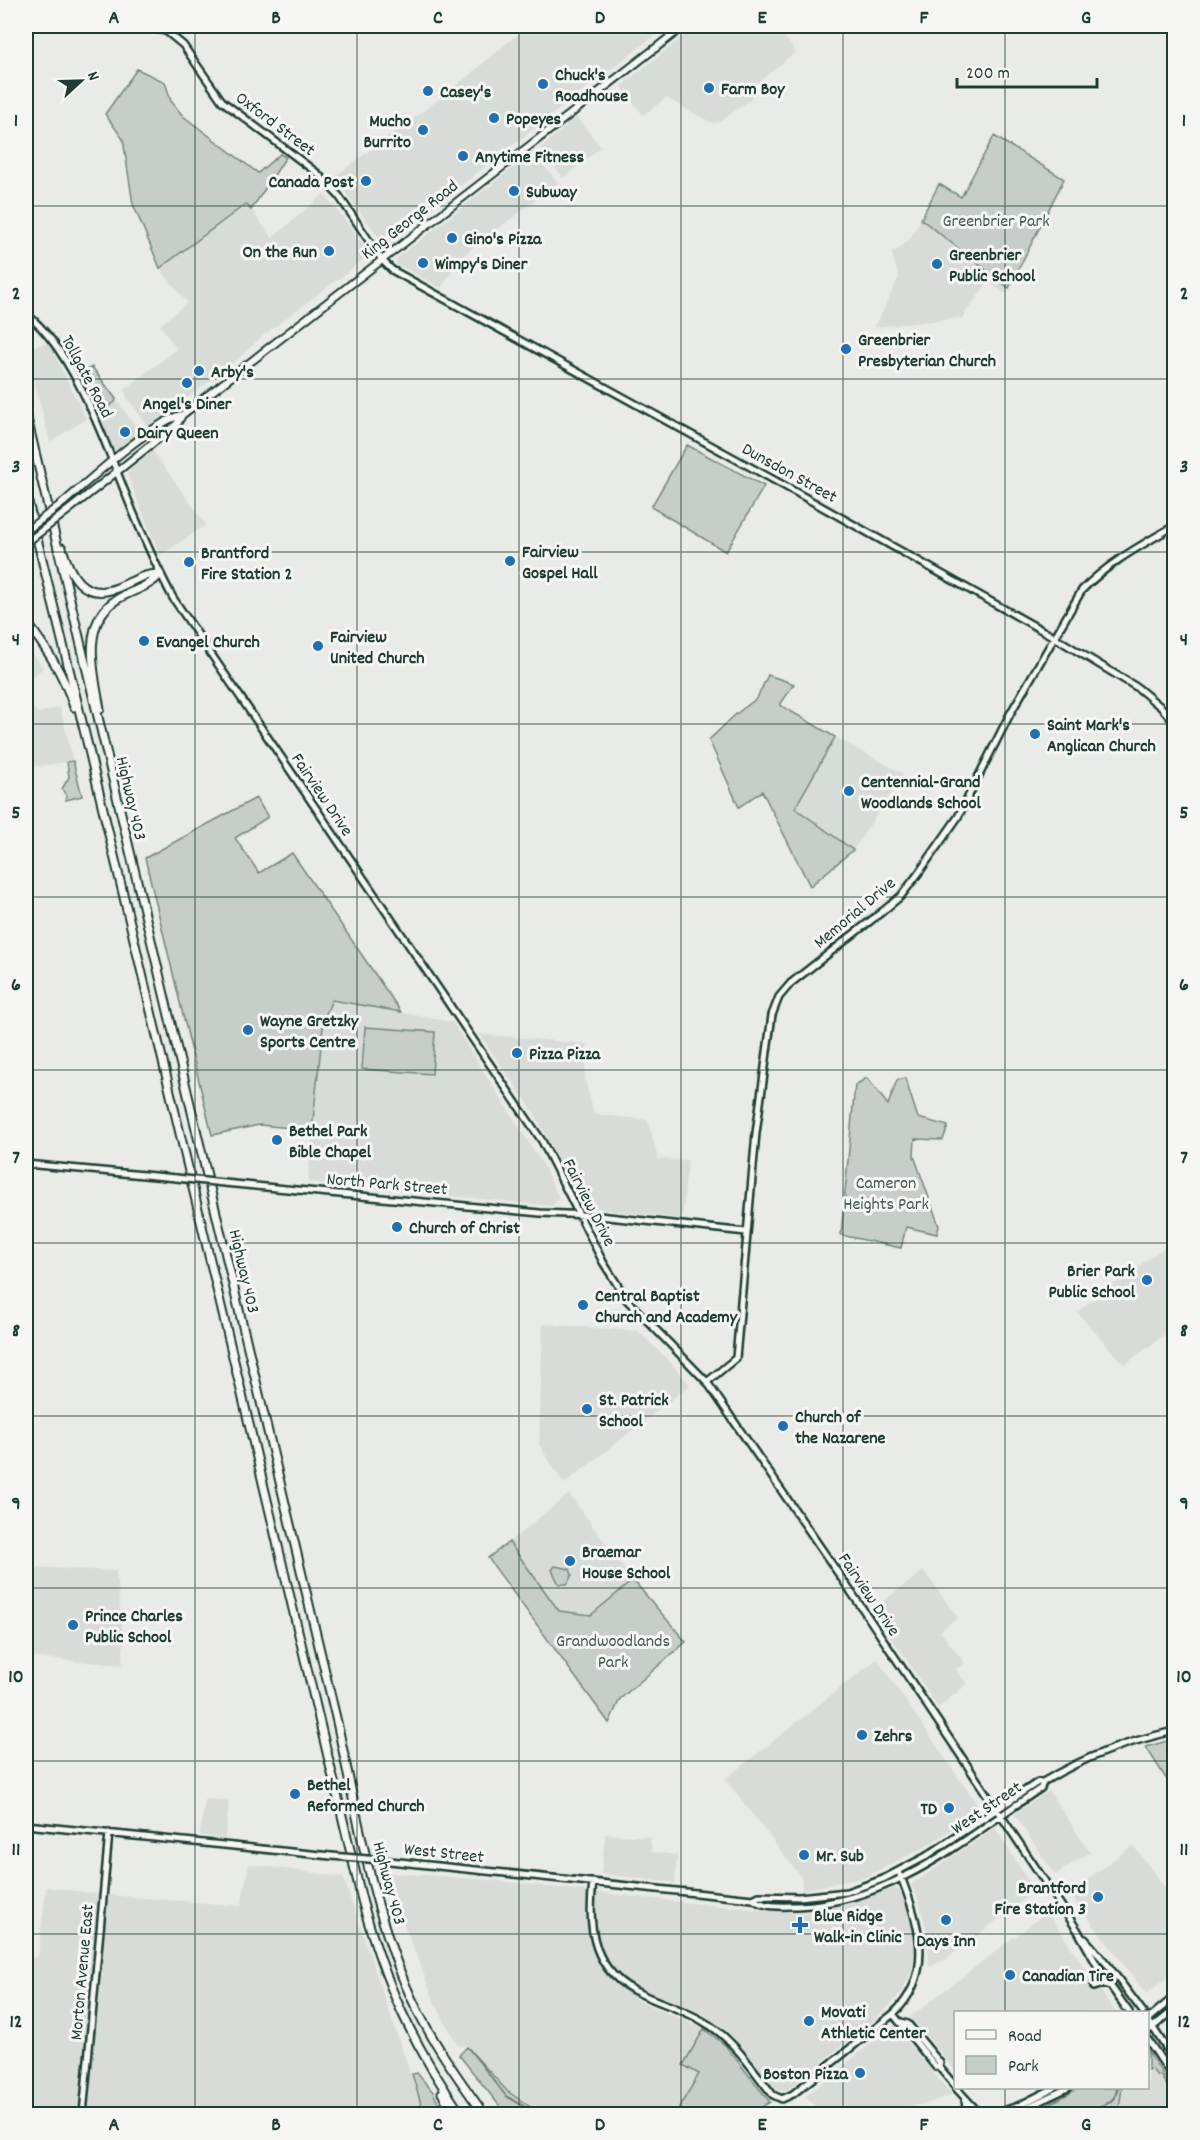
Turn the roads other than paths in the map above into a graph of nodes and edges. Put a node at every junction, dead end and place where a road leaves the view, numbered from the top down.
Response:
1 (141, 26) edge
2 (684, 26) edge
3 (382, 260) junction
4 (26, 314) edge
5 (26, 414) edge
6 (182, 415) junction
7 (113, 461) junction
8 (117, 472) junction
9 (26, 494) edge
10 (1174, 526) edge
11 (52, 527) junction
12 (26, 531) edge
13 (26, 543) edge
14 (160, 574) junction
15 (26, 621) edge
16 (1054, 637) junction
17 (1174, 722) edge
18 (88, 746) junction
19 (108, 762) junction
20 (26, 1164) edge
21 (579, 1214) junction
22 (746, 1232) junction
23 (707, 1382) junction
24 (1174, 1731) edge
25 (1043, 1782) junction
26 (996, 1809) junction
27 (1000, 1815) junction
28 (26, 1825) edge
29 (109, 1833) junction
30 (939, 1848) junction
31 (942, 1854) junction
32 (899, 1872) junction
33 (902, 1880) junction
34 (593, 1882) junction
35 (753, 1899) junction
36 (1078, 1931) junction
37 (1111, 1986) junction
38 (1094, 1987) dead end
39 (1174, 1997) edge
40 (1174, 2010) edge
41 (1128, 2011) edge
42 (1142, 2011) edge
43 (893, 2014) junction
44 (1149, 2019) edge
45 (1150, 2029) edge
46 (1149, 2042) edge
47 (1174, 2060) edge
48 (436, 2077) junction
49 (1174, 2079) edge
50 (459, 2081) junction
51 (954, 2085) edge
52 (958, 2089) edge
53 (1052, 2089) edge
54 (1066, 2089) edge
55 (964, 2097) junction
56 (970, 2104) junction
57 (83, 2115) edge
58 (454, 2115) edge
59 (461, 2115) edge
60 (484, 2115) edge
61 (490, 2115) edge
62 (964, 2115) edge
63 (974, 2115) edge
64 (980, 2115) edge
65 (995, 2115) edge
66 (1013, 2115) edge

1 - 3 main road, Oxford Street
2 - 3 main road, King George Road
3 - 6 main road, King George Road
3 - 16 main road, Dunsdon Street
4 - 7 main road, Tollgate Road
5 - 11 highway, Highway 403
6 - 7 main road, King George Road
6 - 8 main road, King George Road
7 - 8 main road, Fairview Drive
7 - 12 main road, King George Road, bridge
8 - 13 main road, King George Road, bridge
8 - 14 main road, Fairview Drive
9 - 18 highway, Highway 403
10 - 16 main road, Memorial Drive
11 - 14 highway
11 - 19 highway, Highway 403
14 - 19 highway
14 - 21 main road, Fairview Drive
15 - 18 highway
16 - 17 main road, Dunsdon Street
16 - 22 main road, Memorial Drive
18 - 48 highway, Highway 403
19 - 50 highway, Highway 403
20 - 21 main road, North Park Street, bridge
21 - 22 main road, North Park Street
21 - 23 main road, Fairview Drive
22 - 23 main road, Memorial Drive
23 - 26 main road, Fairview Drive
24 - 25 main road, West Street
25 - 26 main road, West Street
25 - 27 main road, West Street
26 - 27 main road, Fairview Drive
26 - 30 main road, West Street
27 - 31 main road, West Street
27 - 36 main road, Fairview Drive
28 - 29 main road, West Street
29 - 34 main road, West Street, bridge
29 - 57 main road, Morton Avenue East
30 - 31 main road, West Street
30 - 32 main road, West Street
31 - 33 main road, West Street
32 - 33 main road
32 - 35 main road, West Street
33 - 35 main road, West Street
33 - 43 main road
34 - 35 main road, West Street
34 - 43 main road
36 - 37 main road
36 - 42 main road
37 - 38 main road
37 - 41 main road
39 - 44 main road
40 - 45 main road
43 - 51 main road
45 - 47 main road
46 - 49 main road
48 - 58 highway
48 - 59 highway, Highway 403
50 - 60 highway, Highway 403
50 - 61 highway
52 - 55 main road
53 - 65 main road
54 - 66 main road
55 - 56 main road
55 - 62 main road
56 - 63 main road
56 - 64 main road

